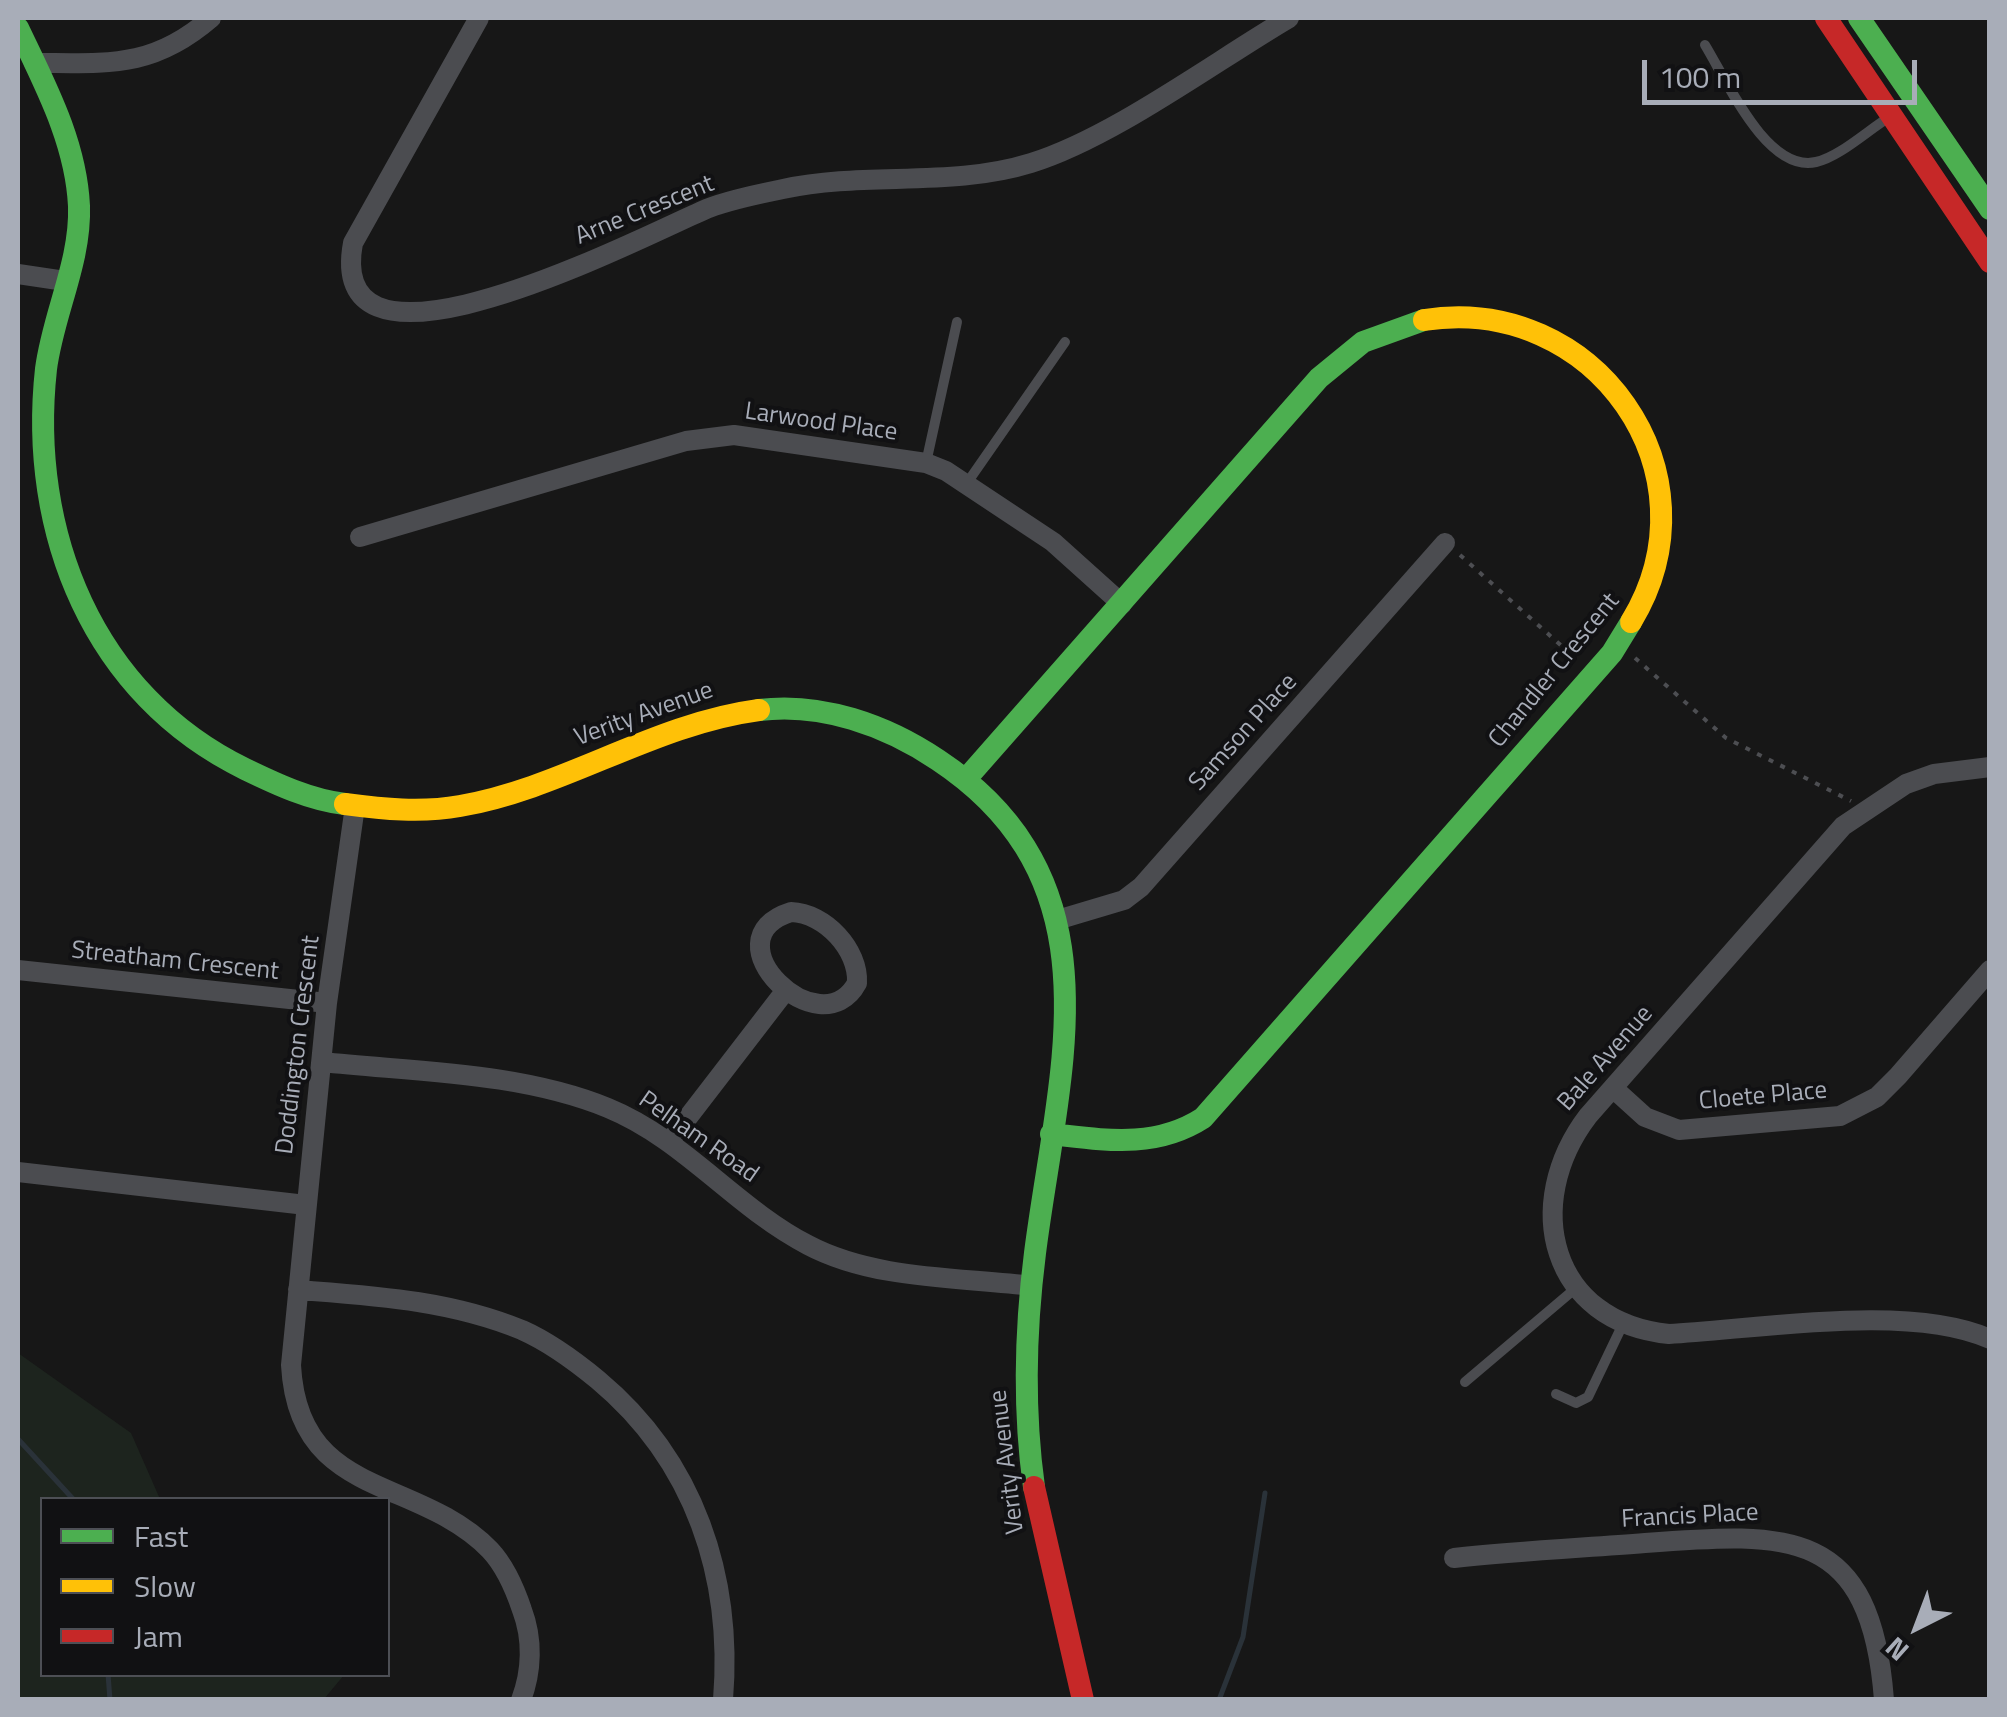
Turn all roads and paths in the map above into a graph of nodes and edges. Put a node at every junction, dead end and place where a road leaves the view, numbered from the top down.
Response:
1 (211, 18) edge
2 (480, 18) edge
3 (1288, 18) edge
4 (1826, 18) edge
5 (1859, 18) edge
6 (18, 28) edge
7 (1706, 46) dead end
8 (34, 64) junction
9 (1889, 118) junction
10 (1990, 209) edge
11 (1980, 230) edge
12 (1990, 262) edge
13 (18, 274) edge
14 (66, 281) junction
15 (957, 322) dead end
16 (1065, 342) dead end
17 (926, 463) junction
18 (967, 483) junction
19 (360, 537) dead end
20 (1446, 543) joint
21 (1122, 604) junction
22 (1619, 644) junction
23 (1594, 675) junction
24 (1990, 768) edge
25 (966, 779) junction
26 (1846, 798) dead end
27 (354, 806) junction
28 (1057, 920) junction
29 (18, 970) edge
30 (1990, 970) edge
31 (786, 990) junction
32 (327, 1003) junction
33 (322, 1062) junction
34 (1613, 1088) junction
35 (1051, 1134) junction
36 (668, 1142) junction
37 (18, 1172) edge
38 (306, 1205) junction
39 (1032, 1286) junction
40 (1577, 1287) junction
41 (298, 1290) junction
42 (1622, 1324) junction
43 (1990, 1339) edge
44 (1466, 1382) dead end
45 (1556, 1394) dead end
46 (1454, 1558) dead end
47 (521, 1700) edge
48 (723, 1700) edge
49 (1083, 1700) edge
50 (1884, 1700) edge

1 - 8 street
2 - 3 street, Arne Crescent
4 - 9 street
5 - 10 street
6 - 8 street, Verity Avenue
7 - 9 lane
8 - 14 street, Verity Avenue
9 - 11 street
11 - 12 street
13 - 14 street
14 - 27 street, Verity Avenue
15 - 17 lane
16 - 18 lane
17 - 18 street, Larwood Place
17 - 19 street, Larwood Place
18 - 21 street, Larwood Place
20 - 23 path
20 - 28 street, Samson Place
21 - 22 street, Chandler Crescent
21 - 25 street, Chandler Crescent
22 - 23 street, Chandler Crescent
22 - 26 path
23 - 35 street, Chandler Crescent
24 - 34 street, Bale Avenue
25 - 27 street, Verity Avenue
25 - 28 street, Verity Avenue
27 - 32 street, Doddington Crescent
28 - 35 street, Verity Avenue
29 - 32 street, Streatham Crescent
30 - 34 street, Cloete Place
31 - 31 street
31 - 36 street
32 - 33 street, Doddington Crescent
33 - 36 street, Pelham Road
33 - 38 street, Doddington Crescent
34 - 40 street, Bale Avenue
35 - 39 street, Verity Avenue
36 - 39 street, Pelham Road
37 - 38 street
38 - 41 street, Doddington Crescent
39 - 49 street, Verity Avenue
40 - 42 street, Bale Avenue
40 - 44 lane
41 - 47 street, Doddington Crescent
41 - 48 street
42 - 43 street, Bale Avenue
42 - 45 lane
46 - 50 street, Francis Place

